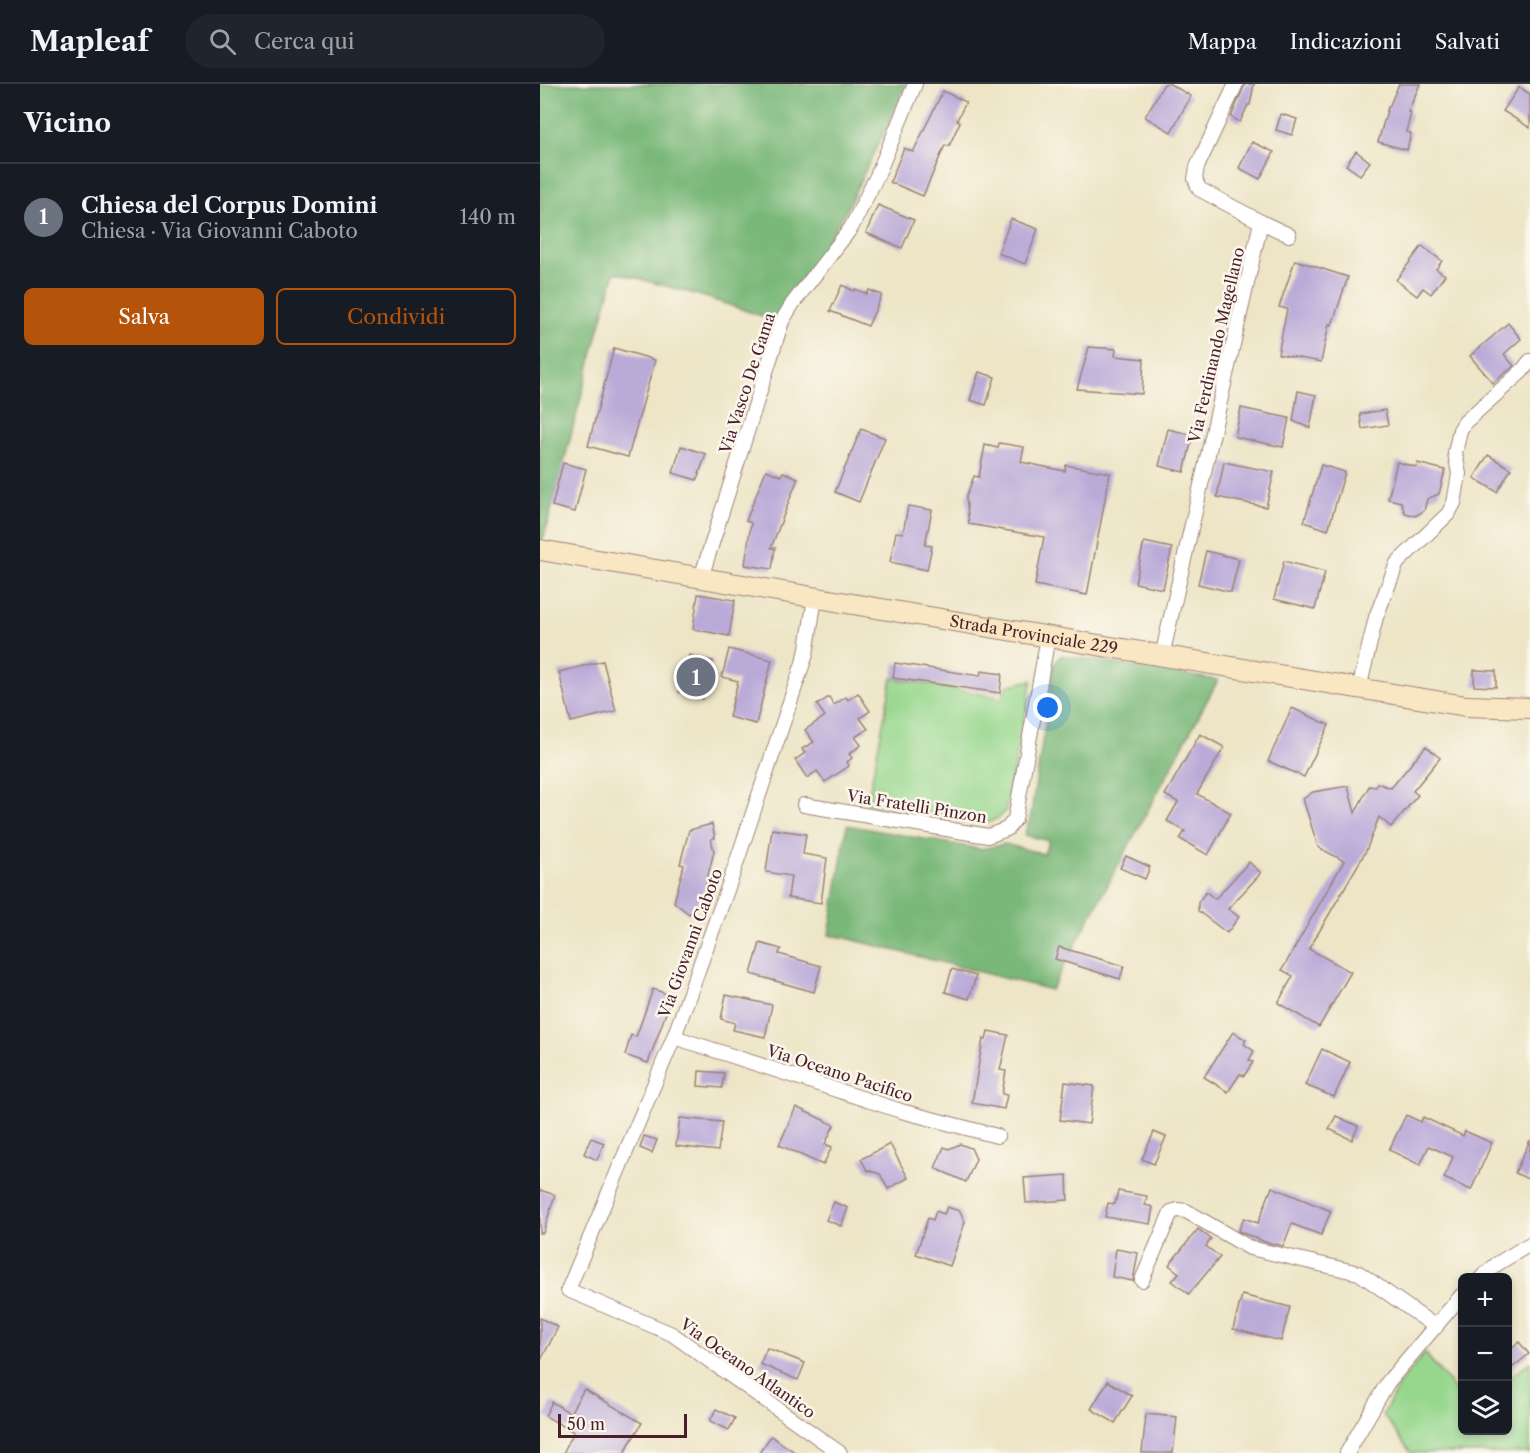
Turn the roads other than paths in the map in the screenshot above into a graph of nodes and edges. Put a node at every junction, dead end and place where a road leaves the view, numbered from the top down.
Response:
1 (915, 84) edge
2 (1236, 84) edge
3 (1261, 222) junction
4 (1289, 236) dead end
5 (1530, 361) edge
6 (540, 550) edge
7 (701, 578) junction
8 (815, 598) junction
9 (1048, 637) junction
10 (1162, 656) junction
11 (1359, 689) junction
12 (1530, 708) edge
13 (804, 805) dead end
14 (674, 1037) junction
15 (998, 1136) dead end
16 (1530, 1244) edge
17 (1487, 1273) edge
18 (1142, 1280) dead end
19 (568, 1290) joint
20 (1458, 1299) edge
21 (1436, 1327) junction
22 (840, 1453) edge
23 (1347, 1453) edge

1 - 7 street, Via Vasco De Gama
2 - 3 street
3 - 4 street
3 - 10 street, Via Ferdinando Magellano
5 - 11 street
6 - 7 street, Strada Provinciale 229
7 - 8 street, Strada Provinciale 229
8 - 9 street, Strada Provinciale 229
8 - 14 street, Via Giovanni Caboto
9 - 10 street, Strada Provinciale 229
9 - 13 street, Via Fratelli Pinzon
10 - 11 street, Strada Provinciale 229
11 - 12 street, Strada Provinciale 229
14 - 15 street, Via Oceano Pacifico
14 - 19 street, Via Giovanni Caboto
16 - 17 street
18 - 21 street
19 - 22 street, Via Oceano Atlantico
20 - 21 street
21 - 23 street

